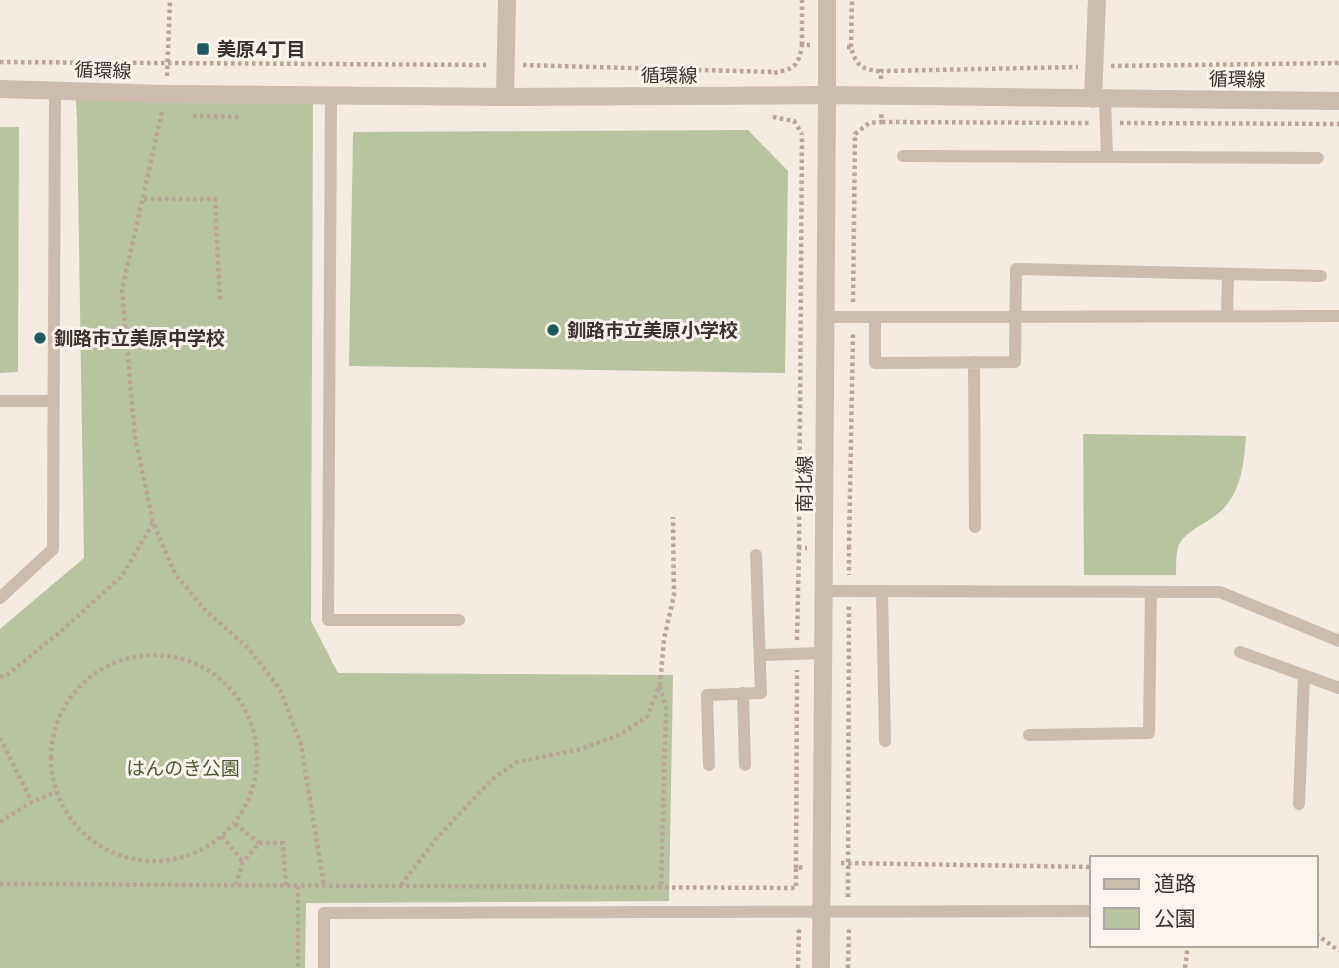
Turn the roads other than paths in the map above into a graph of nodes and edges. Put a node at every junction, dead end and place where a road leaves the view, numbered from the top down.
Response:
1 (507, 0) edge
2 (827, 0) edge
3 (1097, 0) edge
4 (0, 89) edge
5 (55, 90) junction
6 (331, 95) junction
7 (827, 95) junction
8 (505, 97) junction
9 (1099, 99) junction
10 (1339, 101) edge
11 (903, 156) dead end
12 (1107, 157) junction
13 (1318, 158) dead end
14 (1228, 274) junction
15 (1321, 276) dead end
16 (1339, 316) edge
17 (826, 317) junction
18 (875, 317) junction
19 (1015, 317) junction
20 (1227, 317) junction
21 (974, 362) junction
22 (0, 401) edge
23 (54, 401) junction
24 (975, 527) dead end
25 (756, 555) dead end
26 (824, 591) junction
27 (882, 591) junction
28 (1151, 592) junction
29 (0, 598) edge
30 (459, 620) dead end
31 (1339, 641) edge
32 (1240, 652) dead end
33 (823, 653) junction
34 (760, 655) junction
35 (1304, 675) junction
36 (1339, 688) edge
37 (743, 693) junction
38 (1029, 735) dead end
39 (885, 741) dead end
40 (709, 765) dead end
41 (745, 765) dead end
42 (1299, 804) dead end
43 (1090, 911) edge
44 (821, 912) junction
45 (324, 968) edge
46 (821, 968) edge

1 - 8 street
2 - 7 street, 南北線
3 - 9 street
4 - 5 street, 循環線
5 - 6 street, 循環線
5 - 23 lane
6 - 8 street, 循環線
6 - 30 lane
7 - 8 street, 循環線
7 - 9 street, 循環線
7 - 17 street, 南北線
9 - 10 street, 循環線
9 - 12 lane
11 - 12 lane
12 - 13 lane
14 - 15 lane
14 - 19 lane
14 - 20 lane
16 - 20 lane
17 - 18 lane
17 - 26 street, 南北線
18 - 19 lane
18 - 21 lane
19 - 20 lane
19 - 21 lane
21 - 24 lane
22 - 23 lane
23 - 29 lane
25 - 34 lane
26 - 27 lane
26 - 33 street, 南北線
27 - 28 lane
27 - 39 lane
28 - 31 lane
28 - 38 lane
32 - 35 lane
33 - 34 lane
33 - 44 street, 南北線
34 - 37 lane
35 - 36 lane
35 - 42 lane
37 - 40 lane
37 - 41 lane
43 - 44 lane
44 - 45 lane
44 - 46 street, 南北線

